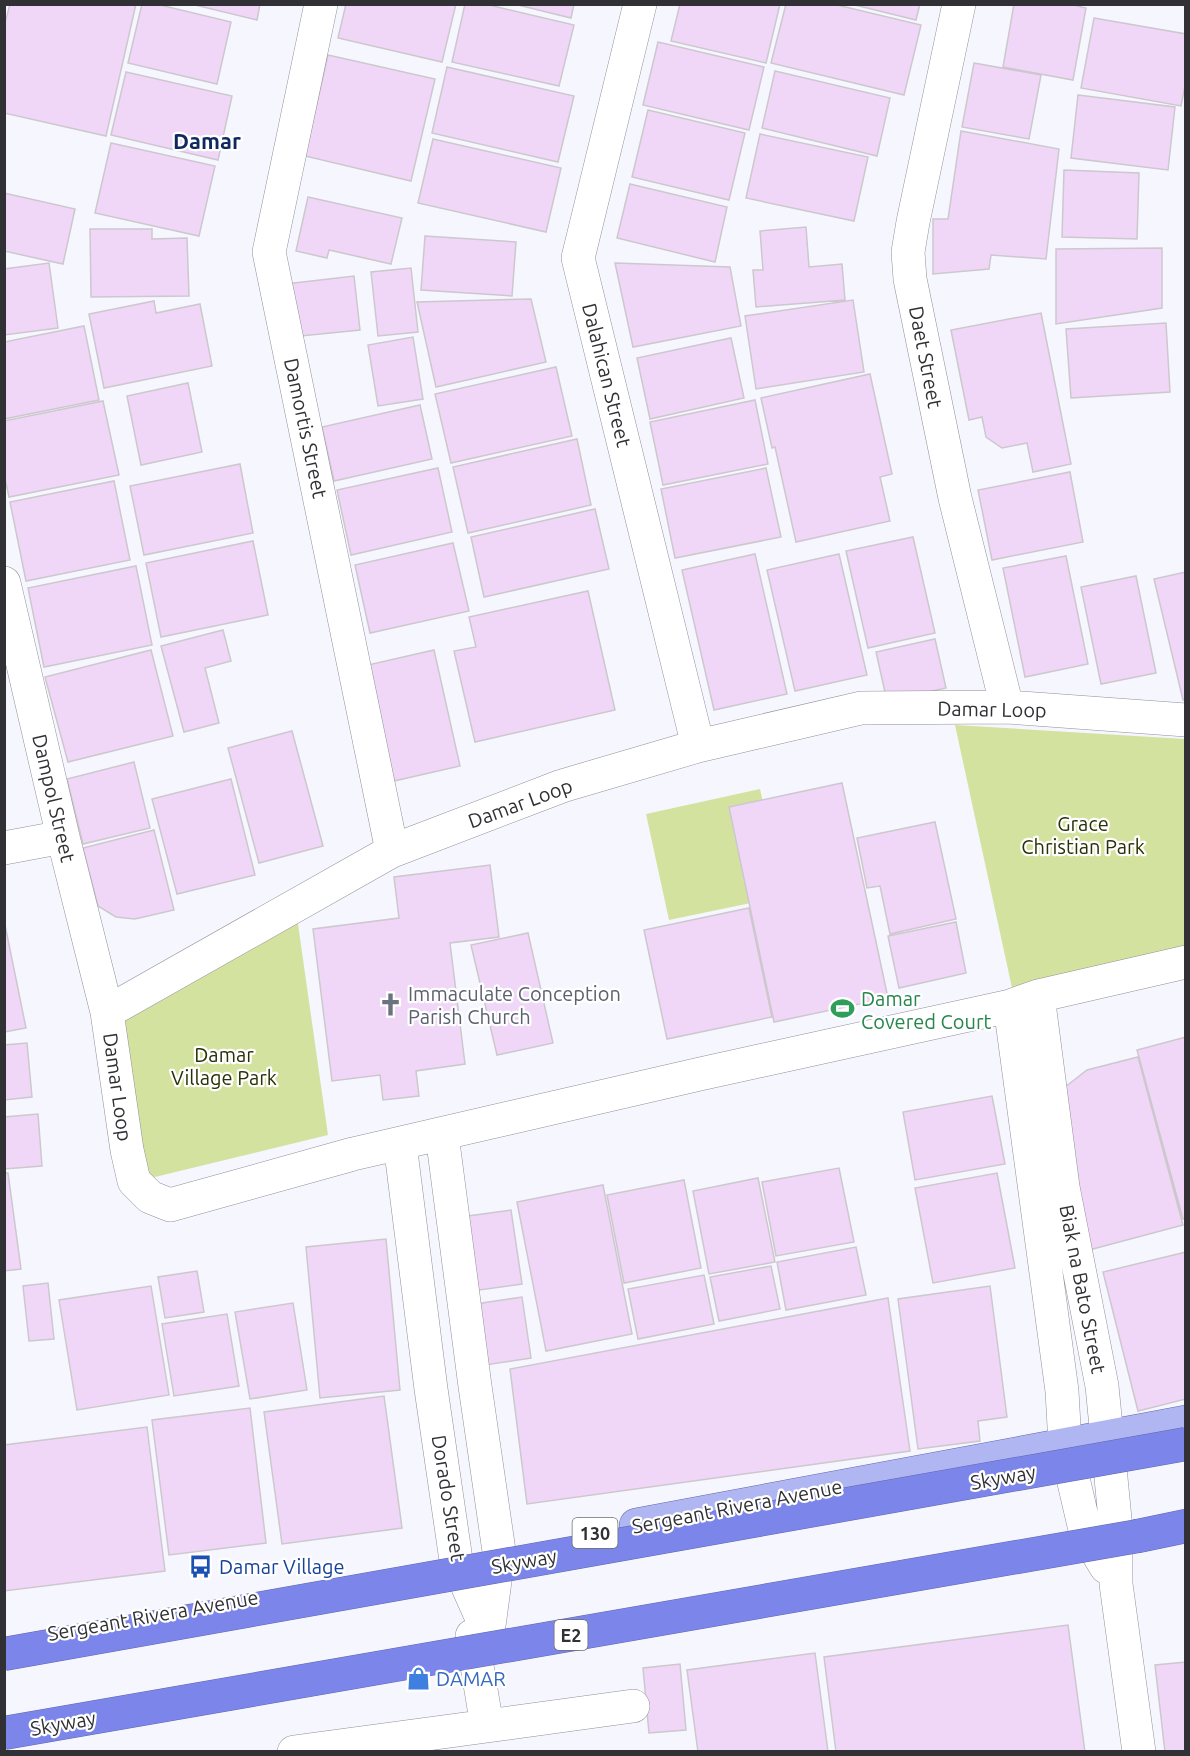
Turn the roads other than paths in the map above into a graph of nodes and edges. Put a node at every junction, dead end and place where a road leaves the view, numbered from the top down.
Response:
1 (321, 4) edge
2 (640, 4) edge
3 (959, 4) edge
4 (4, 584) edge
5 (1007, 707) junction
6 (1185, 720) edge
7 (698, 746) junction
8 (63, 837) junction
9 (4, 848) edge
10 (392, 851) junction
11 (1185, 962) edge
12 (1024, 1001) junction
13 (107, 1012) junction
14 (442, 1135) junction
15 (400, 1144) junction
16 (1185, 1422) edge
17 (1106, 1437) junction
18 (1065, 1444) junction
19 (1185, 1444) edge
20 (1185, 1517) edge
21 (1185, 1526) edge
22 (1101, 1531) junction
23 (499, 1551) junction
24 (456, 1560) junction
25 (480, 1635) junction
26 (4, 1641) edge
27 (4, 1653) edge
28 (633, 1706) dead end
29 (4, 1717) edge
30 (487, 1726) junction
31 (4, 1733) edge
32 (294, 1752) edge
33 (1139, 1752) edge

1 - 10 street, Damortis Street
2 - 7 street, Dalahican Street
3 - 5 street, Daet Street
4 - 8 street, Dampol Street
5 - 6 street, Damar Loop
5 - 7 street, Damar Loop
7 - 10 street, Damar Loop
8 - 9 street
8 - 13 street, Dampol Street
10 - 13 street, Damar Loop
11 - 12 street, Damar Loop
12 - 14 street, Damar Loop
12 - 17 street, Biak na Bato Street
12 - 18 street, Biak na Bato Street
13 - 15 street, Damar Loop
14 - 15 street, Damar Loop
14 - 23 street, Dorado Street
15 - 24 street, Dorado Street
16 - 17 main road, Sergeant Rivera Avenue / 130
17 - 18 main road, Sergeant Rivera Avenue / 130
17 - 22 street, Biak na Bato Street
18 - 22 street, Biak na Bato Street
18 - 23 main road, Sergeant Rivera Avenue / 130
19 - 27 highway, Skyway, bridge
20 - 22 main road
21 - 31 highway, Skyway / E2, bridge
22 - 25 main road
22 - 33 street, Biak na Bato Street
23 - 24 main road, Sergeant Rivera Avenue / 130
23 - 25 street, Dorado Street
24 - 25 street, Dorado Street
24 - 26 main road, Sergeant Rivera Avenue / 130
25 - 29 main road
25 - 30 street
28 - 30 street
30 - 32 street

